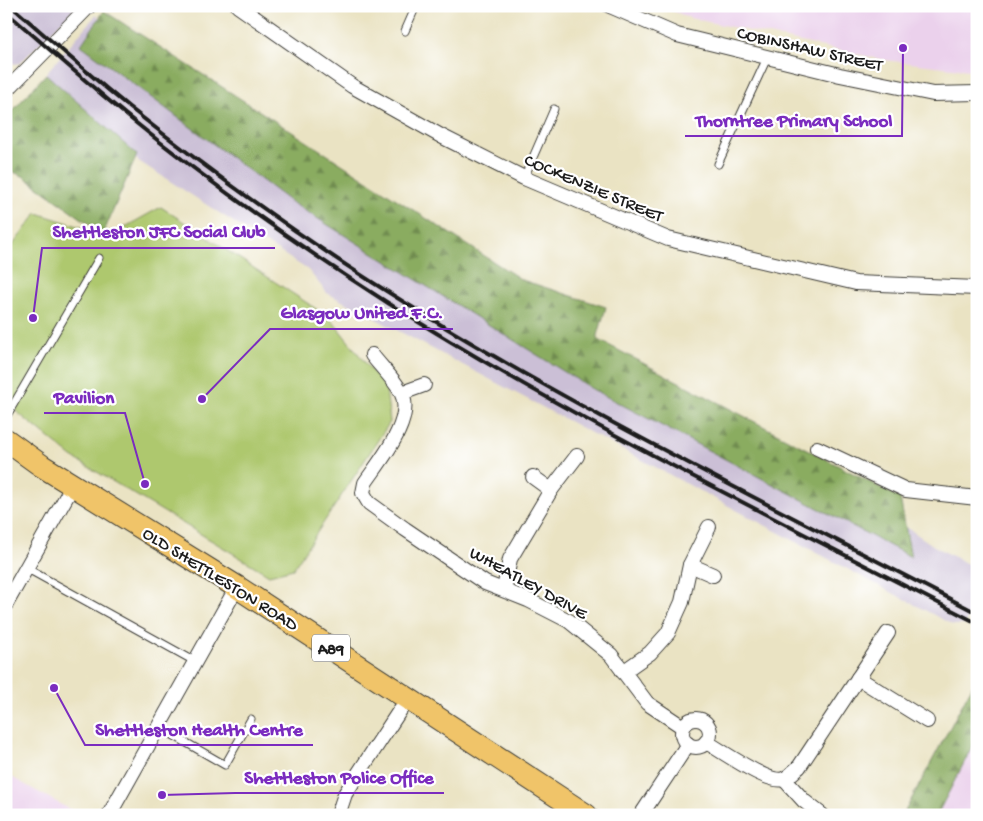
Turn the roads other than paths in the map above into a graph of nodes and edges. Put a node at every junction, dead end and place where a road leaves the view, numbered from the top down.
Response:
1 (89, 6) edge
2 (238, 6) edge
3 (416, 6) edge
4 (610, 6) edge
5 (405, 31) dead end
6 (767, 58) junction
7 (9, 83) edge
8 (977, 93) edge
9 (554, 109) dead end
10 (718, 164) dead end
11 (524, 178) junction
12 (99, 258) dead end
13 (977, 288) edge
14 (372, 355) dead end
15 (424, 385) dead end
16 (402, 393) junction
17 (6, 417) edge
18 (6, 440) edge
19 (817, 448) dead end
20 (577, 456) dead end
21 (533, 477) dead end
22 (73, 485) junction
23 (551, 490) junction
24 (977, 498) edge
25 (709, 527) dead end
26 (690, 565) junction
27 (26, 568) junction
28 (714, 575) dead end
29 (237, 587) junction
30 (504, 589) junction
31 (6, 604) edge
32 (888, 633) dead end
33 (196, 662) junction
34 (623, 672) junction
35 (858, 678) junction
36 (408, 698) junction
37 (251, 719) dead end
38 (927, 721) dead end
39 (158, 727) junction
40 (683, 728) junction
41 (706, 742) junction
42 (688, 744) junction
43 (784, 780) junction
44 (109, 815) edge
45 (338, 815) edge
46 (586, 815) edge
47 (641, 815) edge
48 (822, 815) edge

1 - 7 street
2 - 11 street, COCKENZIE STREET
3 - 5 lane
4 - 6 street, COBINSHAW STREET
6 - 8 street, COBINSHAW STREET
6 - 10 lane
9 - 11 lane
11 - 13 street, COCKENZIE STREET
12 - 17 lane
14 - 16 street
15 - 16 street
16 - 30 street, WHEATLEY DRIVE
18 - 22 main road, OLD SHETTLESTON ROAD / A89
19 - 24 street
20 - 23 street
21 - 23 street
22 - 27 street
22 - 29 main road, OLD SHETTLESTON ROAD / A89
23 - 30 street
25 - 26 street
26 - 28 street
26 - 34 street
27 - 31 street
27 - 33 lane
29 - 33 street
29 - 36 main road, OLD SHETTLESTON ROAD / A89
30 - 34 street, WHEATLEY DRIVE
32 - 35 street
33 - 39 street
34 - 40 street, WHEATLEY DRIVE
35 - 38 street
35 - 43 street
36 - 45 street
36 - 46 main road, OLD SHETTLESTON ROAD / A89
37 - 39 lane
39 - 44 street
40 - 41 street
40 - 42 street
41 - 42 street
41 - 43 street
42 - 47 street
43 - 48 street

